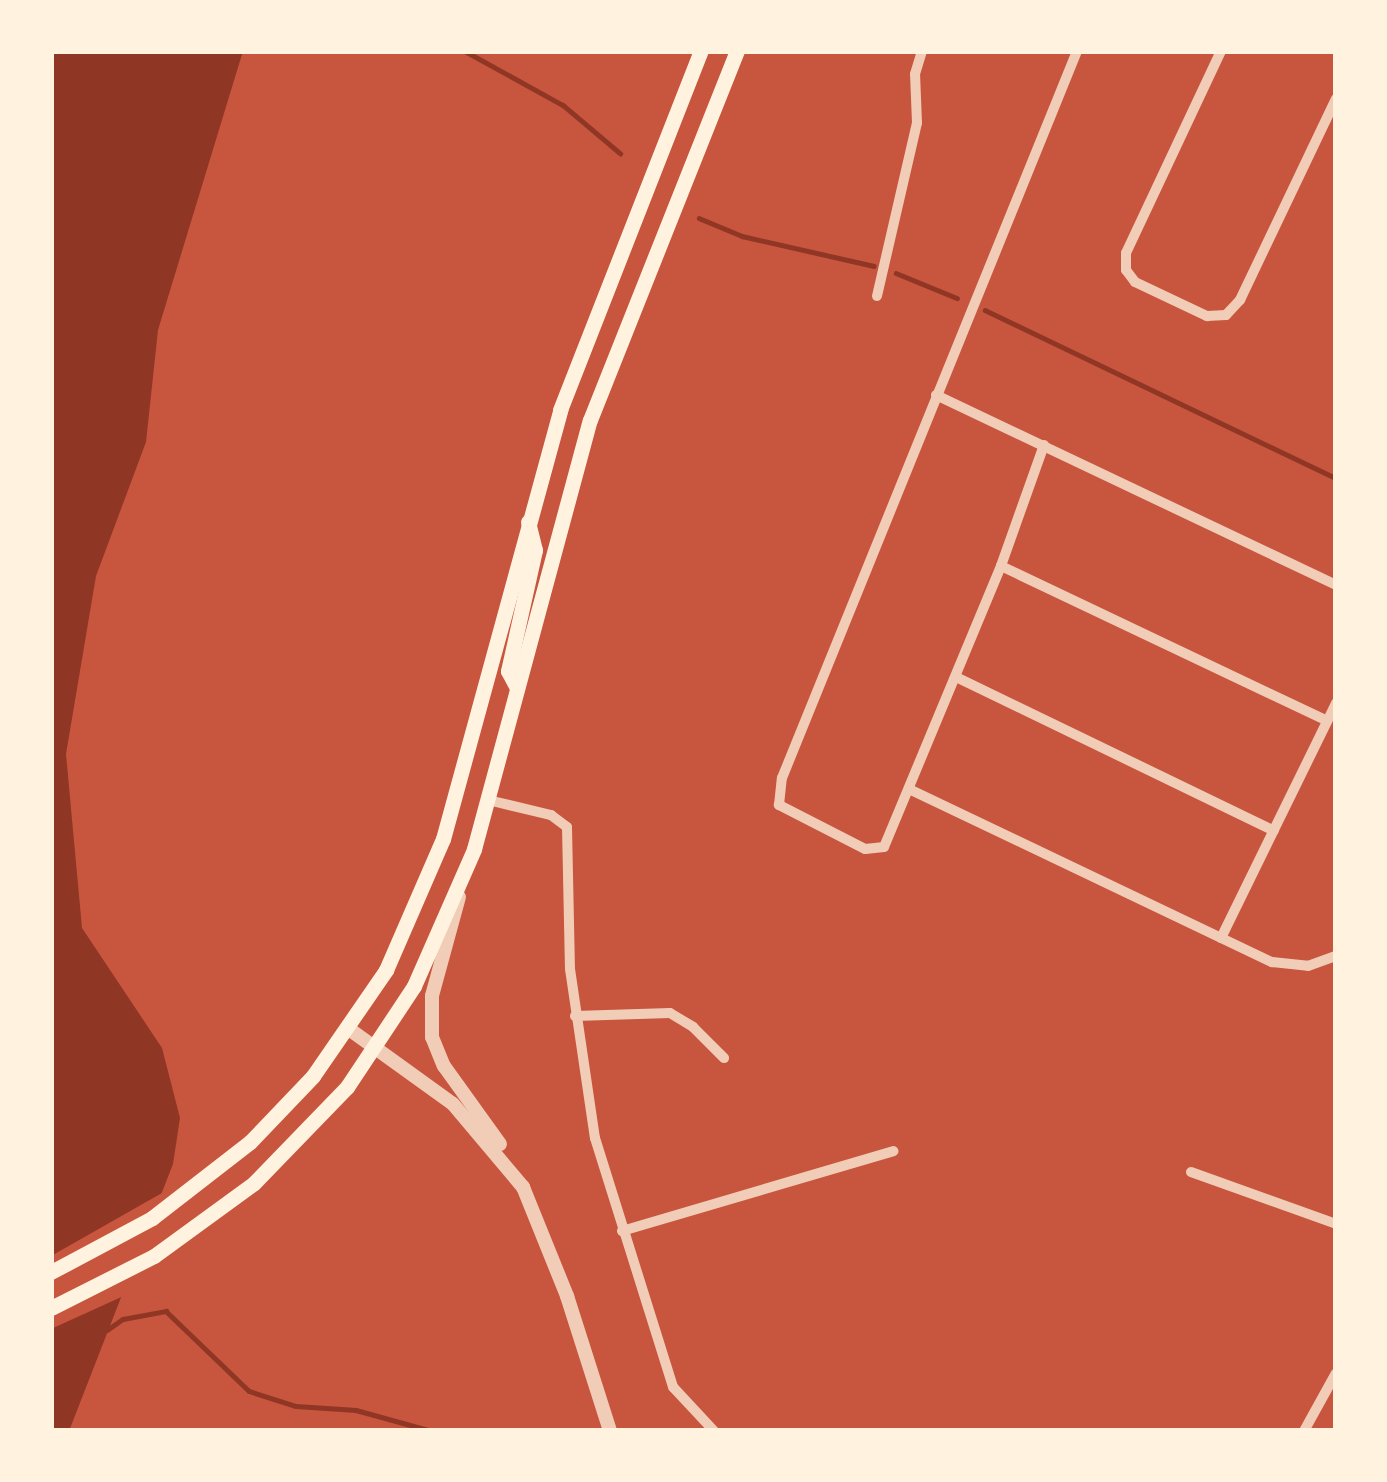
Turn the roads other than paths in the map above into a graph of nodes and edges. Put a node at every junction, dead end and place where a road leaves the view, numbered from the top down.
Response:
1 (701, 51) edge
2 (737, 51) edge
3 (922, 51) edge
4 (1077, 51) edge
5 (1221, 51) edge
6 (1336, 99) edge
7 (878, 296) dead end
8 (936, 394) junction
9 (1044, 445) junction
10 (527, 519) junction
11 (1001, 566) junction
12 (1336, 585) edge
13 (956, 676) junction
14 (517, 688) junction
15 (1336, 703) edge
16 (1327, 722) junction
17 (910, 790) junction
18 (488, 800) junction
19 (1274, 831) junction
20 (463, 883) junction
21 (1221, 938) junction
22 (1336, 956) edge
23 (575, 1016) junction
24 (349, 1029) junction
25 (376, 1047) junction
26 (724, 1058) dead end
27 (892, 1151) dead end
28 (508, 1165) junction
29 (1191, 1172) dead end
30 (1336, 1224) edge
31 (622, 1231) junction
32 (51, 1272) edge
33 (51, 1308) edge
34 (1336, 1373) edge
35 (610, 1431) edge
36 (714, 1431) edge
37 (1304, 1431) edge

1 - 10 main road
2 - 14 main road
3 - 7 street
4 - 8 street
5 - 6 street
8 - 9 street
8 - 17 street
9 - 11 street
9 - 12 street
10 - 14 main road
10 - 24 main road
11 - 13 street
11 - 16 street
13 - 17 street
13 - 19 street
14 - 18 main road
15 - 16 street
16 - 19 street
17 - 21 street
18 - 20 main road
18 - 23 street
19 - 21 street
20 - 25 main road
20 - 28 street
21 - 22 street
23 - 26 street
23 - 31 street
24 - 25 street
24 - 32 main road
25 - 28 street
25 - 33 main road
27 - 31 street
28 - 35 street
29 - 30 street
31 - 36 street
34 - 37 street

